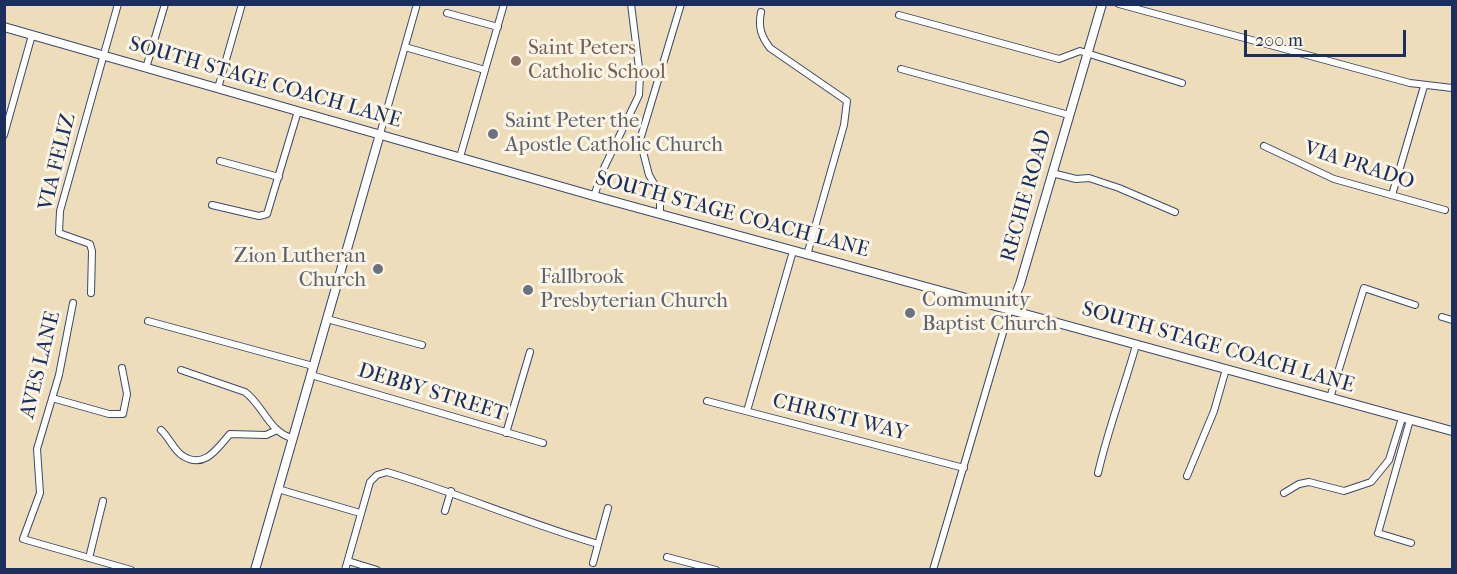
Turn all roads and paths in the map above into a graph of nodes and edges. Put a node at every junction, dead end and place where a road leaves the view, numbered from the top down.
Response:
1 (118, 4) edge
2 (165, 4) edge
3 (242, 4) edge
4 (417, 4) edge
5 (504, 4) edge
6 (630, 4) edge
7 (681, 4) edge
8 (1102, 4) edge
9 (1119, 4) edge
10 (761, 12) dead end
11 (447, 13) dead end
12 (899, 15) dead end
13 (4, 27) edge
14 (498, 27) junction
15 (32, 35) junction
16 (405, 47) junction
17 (1088, 54) junction
18 (104, 55) junction
19 (146, 68) junction
20 (901, 69) dead end
21 (485, 70) junction
22 (1182, 83) dead end
23 (1424, 86) junction
24 (218, 88) junction
25 (1452, 88) edge
26 (298, 111) junction
27 (1069, 115) junction
28 (380, 134) junction
29 (4, 135) edge
30 (1264, 146) dead end
31 (460, 157) junction
32 (220, 161) dead end
33 (1052, 174) junction
34 (279, 177) junction
35 (1392, 195) junction
36 (594, 196) junction
37 (212, 205) dead end
38 (1175, 212) dead end
39 (1450, 212) edge
40 (660, 214) junction
41 (793, 251) junction
42 (807, 255) junction
43 (91, 294) dead end
44 (73, 303) dead end
45 (1414, 305) dead end
46 (1010, 309) junction
47 (1442, 316) dead end
48 (327, 319) junction
49 (1452, 320) edge
50 (148, 321) dead end
51 (422, 345) dead end
52 (1136, 345) junction
53 (530, 352) dead end
54 (122, 368) dead end
55 (1226, 369) junction
56 (181, 370) dead end
57 (312, 370) junction
58 (52, 398) junction
59 (1330, 398) junction
60 (707, 401) dead end
61 (747, 411) junction
62 (1406, 419) junction
63 (161, 430) dead end
64 (277, 430) junction
65 (1452, 431) edge
66 (506, 433) junction
67 (292, 438) junction
68 (543, 443) dead end
69 (964, 468) junction
70 (1098, 473) dead end
71 (1187, 476) dead end
72 (278, 489) junction
73 (451, 491) junction
74 (1284, 493) dead end
75 (103, 501) dead end
76 (608, 508) dead end
77 (445, 511) dead end
78 (360, 513) junction
79 (1411, 543) dead end
80 (598, 544) junction
81 (667, 557) dead end
82 (89, 558) junction
83 (348, 561) junction
84 (593, 563) dead end
85 (131, 570) edge
86 (255, 570) edge
87 (345, 570) edge
88 (377, 570) edge
89 (716, 570) edge
90 (933, 570) edge

1 - 18 street
2 - 19 street
3 - 24 street
4 - 16 street
5 - 14 street
6 - 36 street
7 - 40 street
8 - 17 main road, RECHE ROAD
9 - 23 street
10 - 42 street
11 - 14 street
12 - 17 street
13 - 15 main road, SOUTH STAGE COACH LANE
14 - 21 street
15 - 18 main road, SOUTH STAGE COACH LANE
15 - 29 street
16 - 21 street
16 - 28 street
17 - 22 street
17 - 27 main road, RECHE ROAD
18 - 19 main road, SOUTH STAGE COACH LANE
18 - 43 street, VIA FELIZ
19 - 24 main road, SOUTH STAGE COACH LANE
20 - 27 street
21 - 31 street
23 - 25 street
23 - 35 street
24 - 26 main road, SOUTH STAGE COACH LANE
26 - 28 main road, SOUTH STAGE COACH LANE
26 - 34 street
27 - 33 main road, RECHE ROAD
28 - 31 main road, SOUTH STAGE COACH LANE
28 - 48 main road
30 - 35 street, VIA PRADO
31 - 36 main road, SOUTH STAGE COACH LANE
32 - 34 street
33 - 38 street
33 - 46 main road, RECHE ROAD
34 - 37 street
35 - 39 street, VIA PRADO
36 - 40 main road, SOUTH STAGE COACH LANE
40 - 41 main road, SOUTH STAGE COACH LANE
41 - 42 main road, SOUTH STAGE COACH LANE
41 - 61 street
42 - 46 main road, SOUTH STAGE COACH LANE
44 - 58 street, AVES LANE
45 - 59 street
46 - 52 main road, SOUTH STAGE COACH LANE
46 - 69 street, RECHE ROAD
47 - 49 street
48 - 51 street
48 - 57 main road
50 - 57 street, DEBBY STREET
52 - 55 main road, SOUTH STAGE COACH LANE
52 - 70 street
53 - 66 street
54 - 58 street
55 - 59 main road, SOUTH STAGE COACH LANE
55 - 71 street
56 - 64 street
57 - 66 street, DEBBY STREET
57 - 67 main road
58 - 82 street, AVES LANE
59 - 62 main road, SOUTH STAGE COACH LANE
60 - 61 street, CHRISTI WAY
61 - 69 street, CHRISTI WAY
62 - 65 main road, SOUTH STAGE COACH LANE
62 - 74 street
62 - 79 street
63 - 64 street
64 - 67 street
66 - 68 street, DEBBY STREET
67 - 72 main road
69 - 90 street, RECHE ROAD
72 - 78 street
72 - 86 main road
73 - 77 street
73 - 78 street
73 - 80 street
75 - 82 street
76 - 80 street
78 - 83 street
80 - 84 street
81 - 89 street
82 - 85 street
83 - 87 street
83 - 88 street

